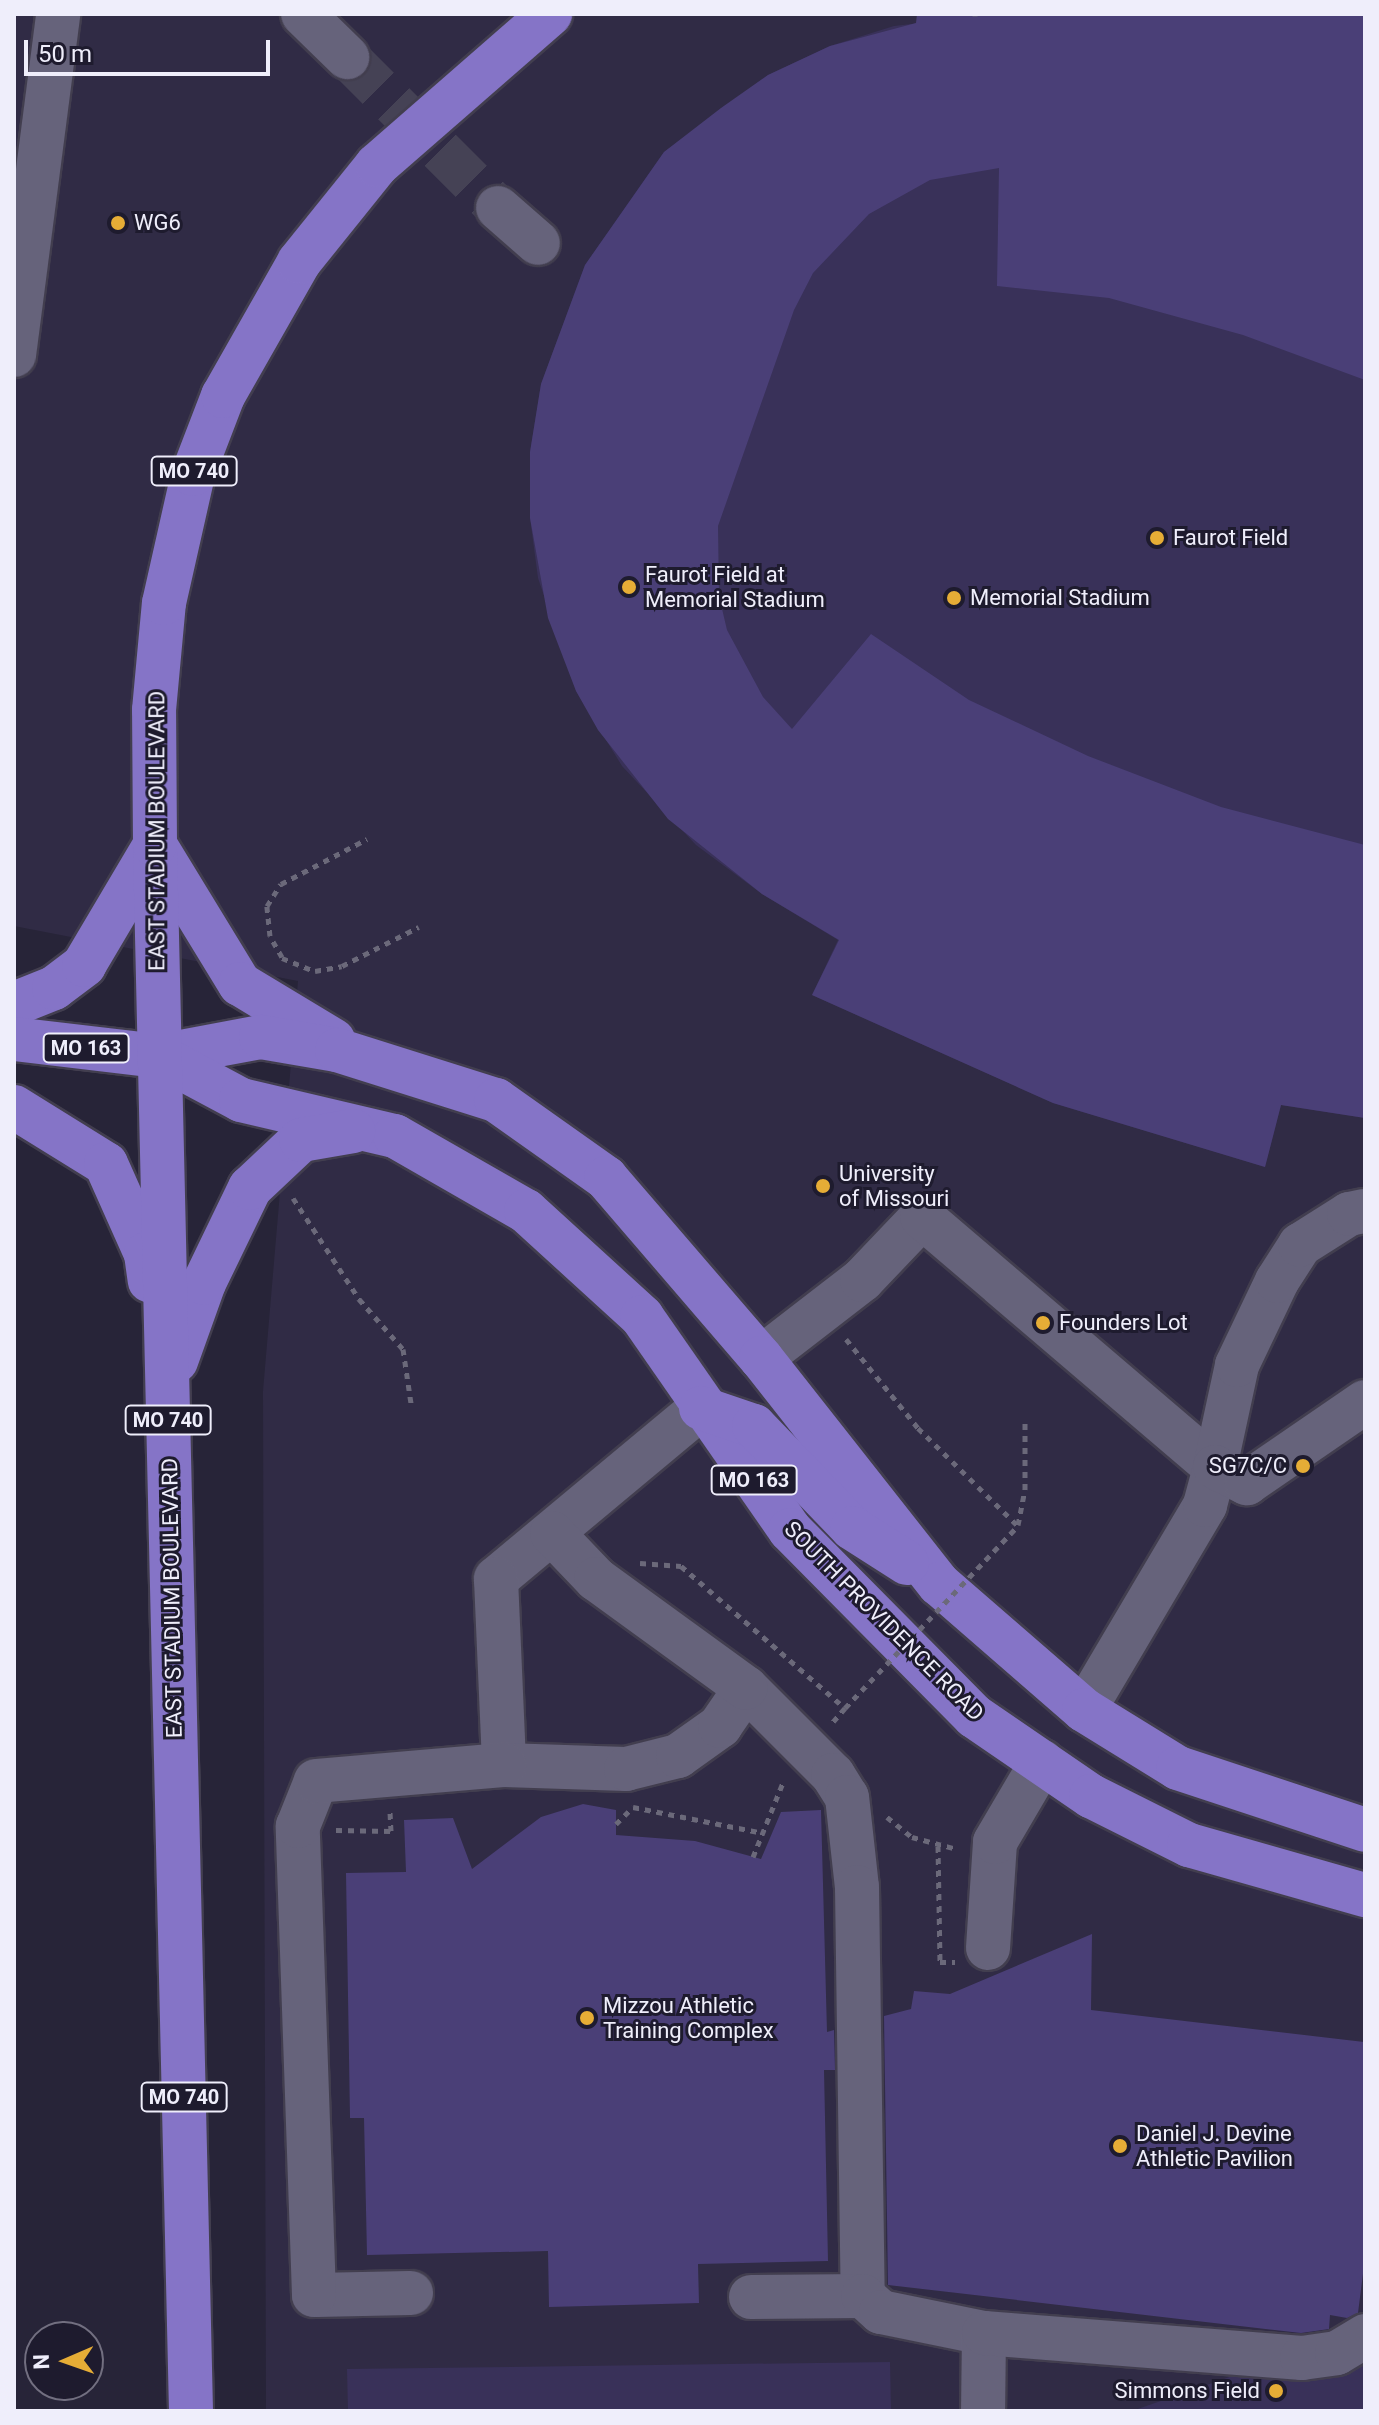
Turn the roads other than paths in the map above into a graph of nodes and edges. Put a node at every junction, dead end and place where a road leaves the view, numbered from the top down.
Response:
1 (303, 14) edge
2 (550, 14) edge
3 (48, 15) edge
4 (347, 57) tunnel mouth
5 (498, 208) tunnel mouth
6 (538, 243) dead end
7 (14, 355) edge
8 (155, 845) junction
9 (14, 1004) edge
10 (14, 1039) edge
11 (159, 1056) junction
12 (378, 1063) junction
13 (14, 1107) edge
14 (364, 1129) junction
15 (1365, 1211) edge
16 (761, 1358) junction
17 (167, 1386) junction
18 (1365, 1402) edge
19 (701, 1408) junction
20 (1215, 1467) junction
21 (552, 1533) junction
22 (939, 1584) junction
23 (746, 1688) junction
24 (1084, 1710) junction
25 (1042, 1762) junction
26 (504, 1765) junction
27 (1365, 1830) edge
28 (1365, 1895) edge
29 (988, 1948) dead end
30 (411, 2293) dead end
31 (863, 2296) junction
32 (751, 2297) dead end
33 (984, 2333) junction
34 (1365, 2336) edge
35 (191, 2411) edge
36 (983, 2411) edge

1 - 4 lane
2 - 8 main road, EAST STADIUM BOULEVARD / MO 740
3 - 7 lane
5 - 6 lane
8 - 9 main road
8 - 11 main road, EAST STADIUM BOULEVARD / MO 740
8 - 12 main road
10 - 11 main road, SOUTH PROVIDENCE ROAD / MO 163
11 - 12 main road, SOUTH PROVIDENCE ROAD / MO 163
11 - 14 main road, SOUTH PROVIDENCE ROAD / MO 163
11 - 17 main road, EAST STADIUM BOULEVARD / MO 740
12 - 16 main road, SOUTH PROVIDENCE ROAD / MO 163
13 - 17 main road
14 - 17 main road
14 - 19 main road, SOUTH PROVIDENCE ROAD / MO 163
15 - 20 lane
16 - 20 lane
16 - 22 main road, SOUTH PROVIDENCE ROAD / MO 163
17 - 35 main road, EAST STADIUM BOULEVARD / MO 740
18 - 20 lane
19 - 21 lane
19 - 22 main road
19 - 25 main road, SOUTH PROVIDENCE ROAD / MO 163
20 - 24 lane
21 - 23 lane
21 - 26 lane
22 - 24 main road, SOUTH PROVIDENCE ROAD / MO 163
23 - 26 lane
23 - 31 lane
24 - 27 main road, SOUTH PROVIDENCE ROAD / MO 163
25 - 28 main road, SOUTH PROVIDENCE ROAD / MO 163
25 - 29 lane
26 - 30 lane
31 - 32 lane
31 - 33 lane
33 - 34 lane
33 - 36 lane

